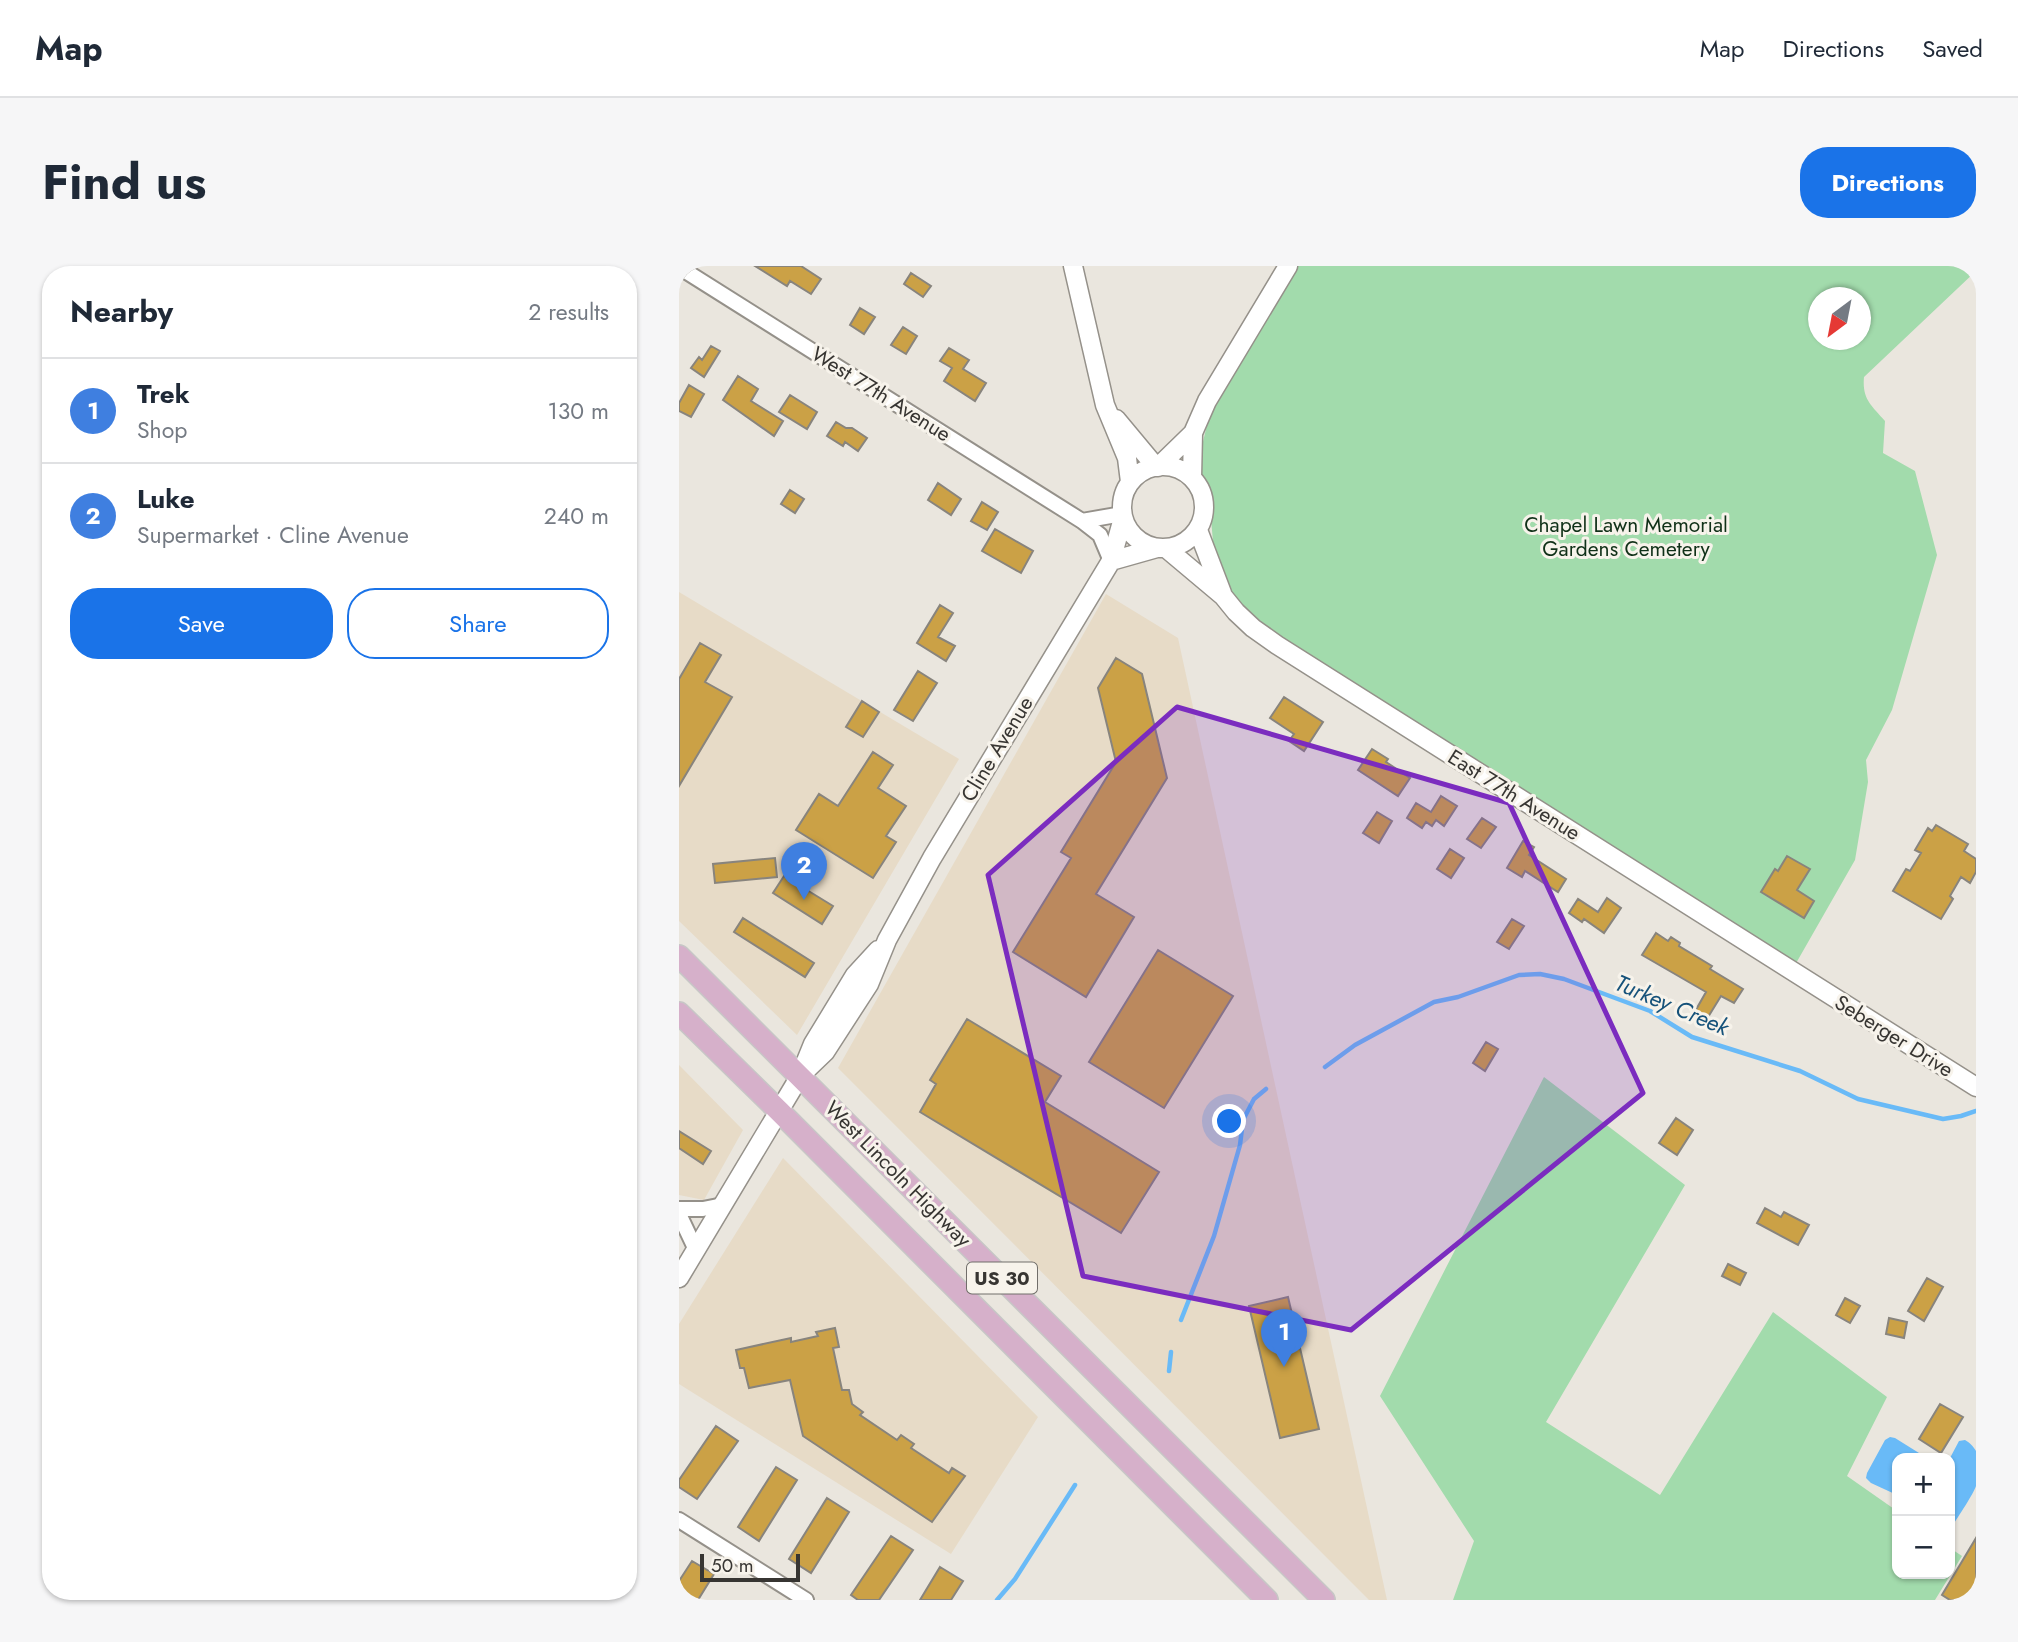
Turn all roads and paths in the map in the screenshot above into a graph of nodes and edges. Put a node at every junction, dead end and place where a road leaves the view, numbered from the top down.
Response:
1 (1073, 266) edge
2 (1288, 266) edge
3 (679, 267) edge
4 (1105, 405) junction
5 (1193, 433) junction
6 (1157, 467) junction
7 (1192, 478) junction
8 (1130, 482) junction
9 (1123, 516) junction
10 (1082, 521) junction
11 (1198, 530) junction
12 (1162, 549) junction
13 (1111, 561) junction
14 (1223, 596) junction
15 (679, 956) edge
16 (1813, 984) joint
17 (679, 1013) edge
18 (800, 1076) junction
19 (1976, 1087) edge
20 (779, 1111) junction
21 (723, 1205) junction
22 (679, 1211) edge
23 (696, 1250) junction
24 (679, 1278) edge
25 (679, 1520) edge
26 (806, 1600) edge
27 (1267, 1600) edge
28 (1324, 1600) edge

1 - 4 street
2 - 5 street
3 - 10 street, West 77th Avenue
4 - 6 street
4 - 8 street
5 - 6 street
5 - 7 street
6 - 7 street
6 - 8 street
7 - 11 street
8 - 9 street
9 - 10 street
9 - 12 street
9 - 13 street, Cline Avenue
10 - 13 street, West 77th Avenue
11 - 12 street
11 - 14 street, East 77th Avenue
12 - 13 street
12 - 14 street, East 77th Avenue
13 - 18 street, Cline Avenue
14 - 16 street, East 77th Avenue
15 - 18 main road, West Lincoln Highway / US 30
16 - 19 street, Seberger Drive
17 - 20 main road, West Lincoln Highway / US 30
18 - 20 street, Cline Avenue
18 - 28 main road, West Lincoln Highway / US 30
20 - 21 street, Cline Avenue
20 - 27 main road, West Lincoln Highway / US 30
21 - 22 street
21 - 23 street, Cline Avenue
22 - 23 street
23 - 24 street, Cline Avenue
25 - 26 street

